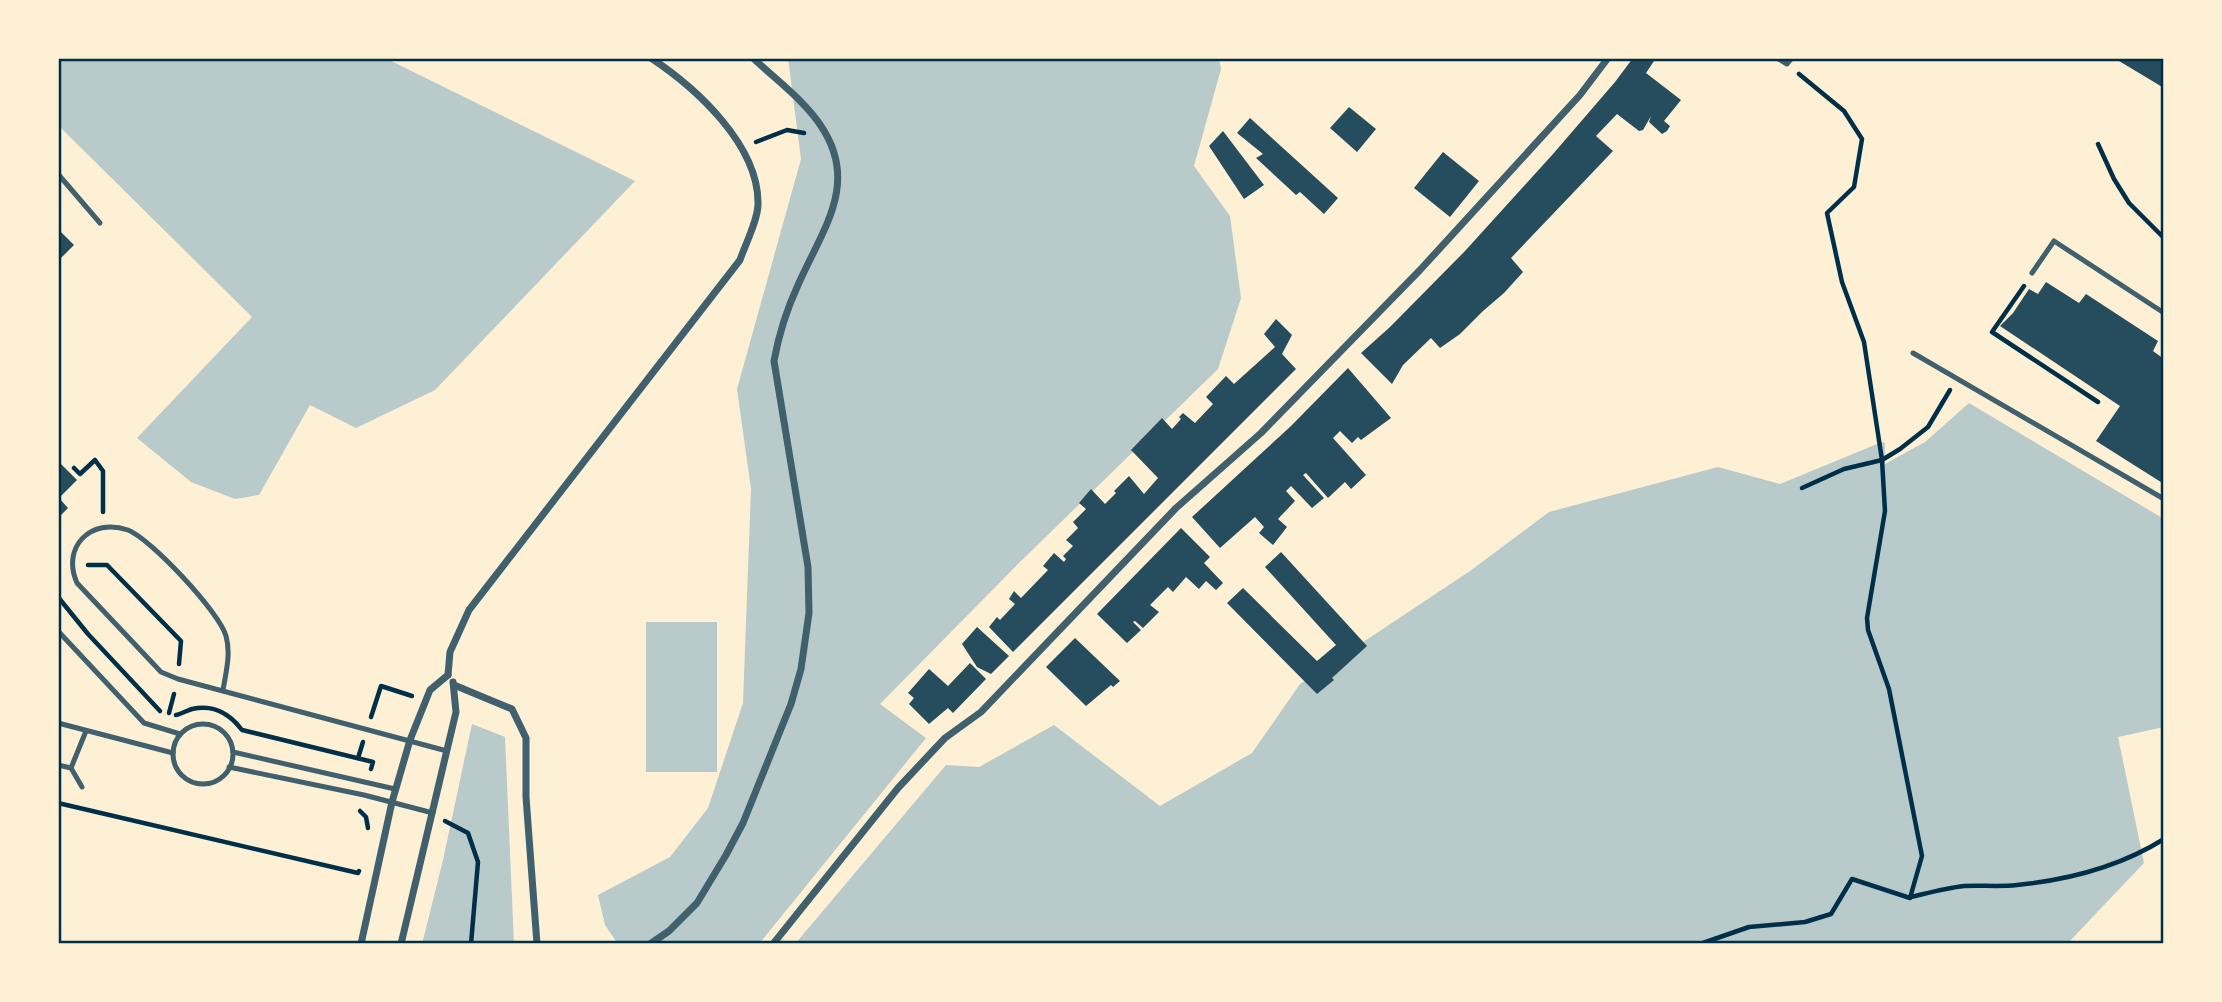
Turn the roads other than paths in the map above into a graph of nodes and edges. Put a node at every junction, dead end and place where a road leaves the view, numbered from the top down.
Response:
1 (650, 58) edge
2 (753, 58) edge
3 (1608, 58) edge
4 (1777, 58) edge
5 (1792, 58) edge
6 (58, 174) edge
7 (100, 223) dead end
8 (2032, 273) road end
9 (2164, 313) edge
10 (1913, 353) dead end
11 (2164, 499) edge
12 (58, 631) edge
13 (448, 675) junction
14 (454, 685) junction
15 (223, 690) junction
16 (58, 723) edge
17 (86, 731) junction
18 (180, 734) junction
19 (410, 740) junction
20 (447, 751) junction
21 (233, 752) junction
22 (173, 753) junction
23 (58, 765) edge
24 (229, 767) junction
25 (71, 768) junction
26 (82, 787) dead end
27 (395, 789) junction
28 (391, 802) junction
29 (433, 813) junction
30 (361, 944) edge
31 (401, 944) edge
32 (537, 944) edge
33 (650, 944) edge
34 (773, 944) edge

1 - 13 street
2 - 33 street
3 - 34 street
4 - 5 lane
6 - 7 lane
8 - 9 lane
10 - 11 lane
12 - 18 lane
13 - 14 street
13 - 19 street
14 - 20 street
14 - 32 street
15 - 15 lane
15 - 19 lane
16 - 17 lane
17 - 22 lane
17 - 25 lane
18 - 21 lane
18 - 22 lane
19 - 20 lane
19 - 27 street
20 - 29 street
21 - 24 lane
21 - 27 lane
22 - 24 lane
23 - 25 lane
24 - 28 lane
25 - 26 lane
27 - 28 street
28 - 29 lane
28 - 30 street
29 - 31 street

